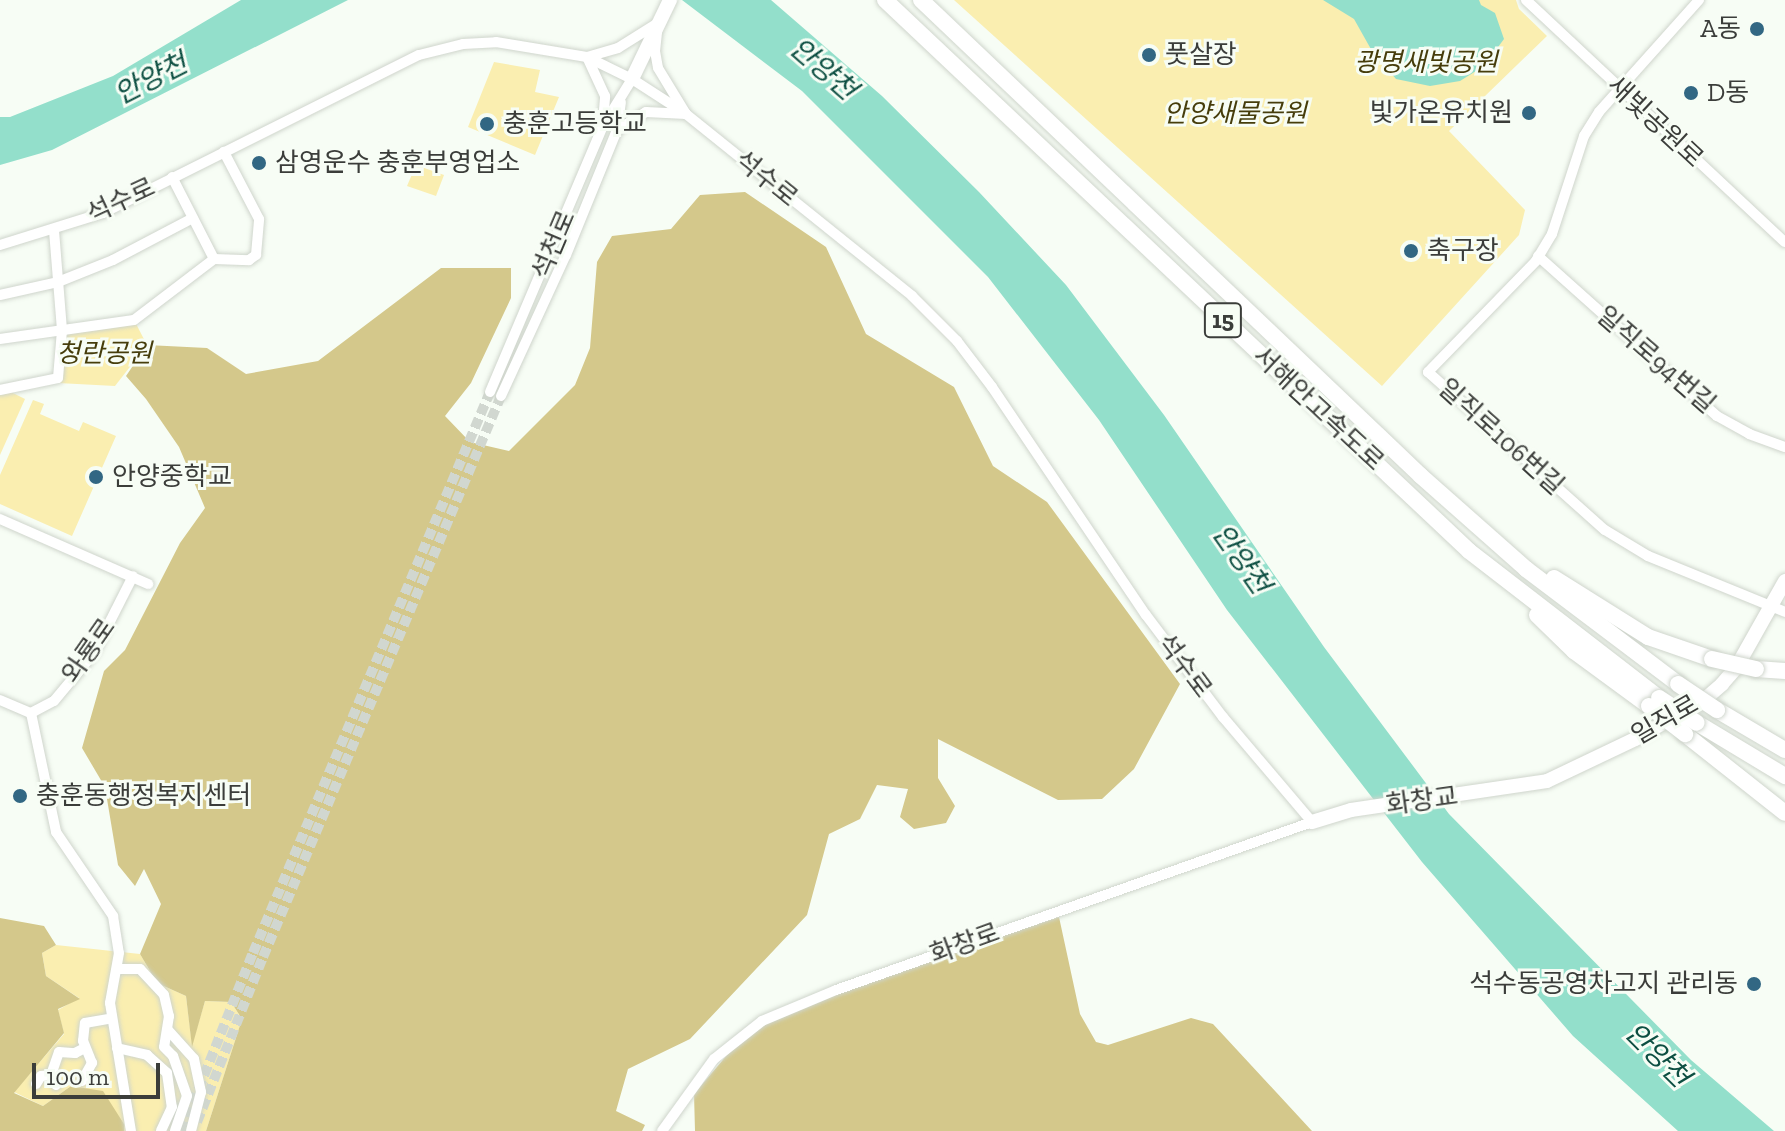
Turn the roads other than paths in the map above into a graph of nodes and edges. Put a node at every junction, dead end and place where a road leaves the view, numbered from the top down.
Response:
1 (885, 0) edge
2 (921, 0) edge
3 (1526, 0) edge
4 (1699, 0) edge
5 (669, 1) edge
6 (658, 23) junction
7 (587, 57) junction
8 (632, 79) junction
9 (1620, 90) junction
10 (621, 102) junction
11 (686, 114) junction
12 (603, 126) junction
13 (617, 130) junction
14 (224, 152) junction
15 (172, 177) junction
16 (193, 218) junction
17 (54, 231) junction
18 (1785, 242) edge
19 (0, 245) edge
20 (1538, 256) junction
21 (214, 259) junction
22 (58, 282) junction
23 (0, 295) edge
24 (62, 330) junction
25 (0, 339) edge
26 (0, 390) edge
27 (1785, 447) edge
28 (0, 519) edge
29 (1484, 530) junction
30 (133, 576) junction
31 (1785, 581) edge
32 (148, 584) dead end
33 (1779, 609) edge
34 (1785, 671) edge
35 (0, 700) edge
36 (31, 713) junction
37 (1691, 729) junction
38 (1785, 750) edge
39 (1785, 776) edge
40 (1492, 791) joint
41 (1785, 813) edge
42 (1312, 822) junction
43 (117, 969) junction
44 (112, 1018) junction
45 (168, 1030) junction
46 (164, 1047) junction
47 (85, 1048) junction
48 (117, 1048) junction
49 (155, 1061) junction
50 (82, 1081) dead end
51 (36, 1084) dead end
52 (172, 1089) junction
53 (201, 1092) junction
54 (187, 1096) junction
55 (131, 1131) edge
56 (162, 1131) edge
57 (175, 1131) edge
58 (191, 1131) edge
59 (662, 1131) edge

1 - 37 highway, 서해안고속도로 / 15, bridge
2 - 29 highway, 서해안고속도로 / 15
3 - 9 street, 새빛공원로
4 - 9 street, 일직로106번길
5 - 6 main road, 석천로
6 - 7 street
6 - 8 main road, 석천로
6 - 11 street
7 - 8 street, 석수로
7 - 12 street
7 - 14 street, 석수로
8 - 10 street, 석천로
8 - 11 street, 석수로
9 - 18 street, 새빛공원로
9 - 20 street, 일직로106번길
10 - 12 street, 석천로
10 - 13 street, 석천로
11 - 13 street
11 - 42 street, 석수로
12 - 13 street, 석천로
14 - 15 street, 석수로
14 - 21 street
15 - 16 street
15 - 17 street, 석수로
16 - 21 street
16 - 22 street
17 - 19 street, 석수로
17 - 22 street
20 - 27 street, 일직로94번길
20 - 33 street, 일직로106번길
21 - 24 street
22 - 23 street
22 - 24 street
24 - 25 street
24 - 26 street
28 - 30 street
29 - 34 highway, bridge
29 - 38 highway, 서해안고속도로 / 15, bridge
30 - 32 street
30 - 36 street, 와룡로
31 - 33 main road, 일직로
33 - 40 main road, 일직로
35 - 36 street
36 - 43 street
37 - 39 highway, 서해안고속도로 / 15
37 - 41 highway
40 - 42 main road, 화창교
42 - 59 street, 화창로
43 - 44 street
43 - 45 street
44 - 47 street
44 - 48 street
45 - 46 street
45 - 53 street
46 - 49 street
46 - 54 street
47 - 50 street
47 - 51 street
48 - 49 street
48 - 55 street
49 - 52 street
52 - 54 street
52 - 56 street
53 - 54 street
53 - 58 street
54 - 57 street

